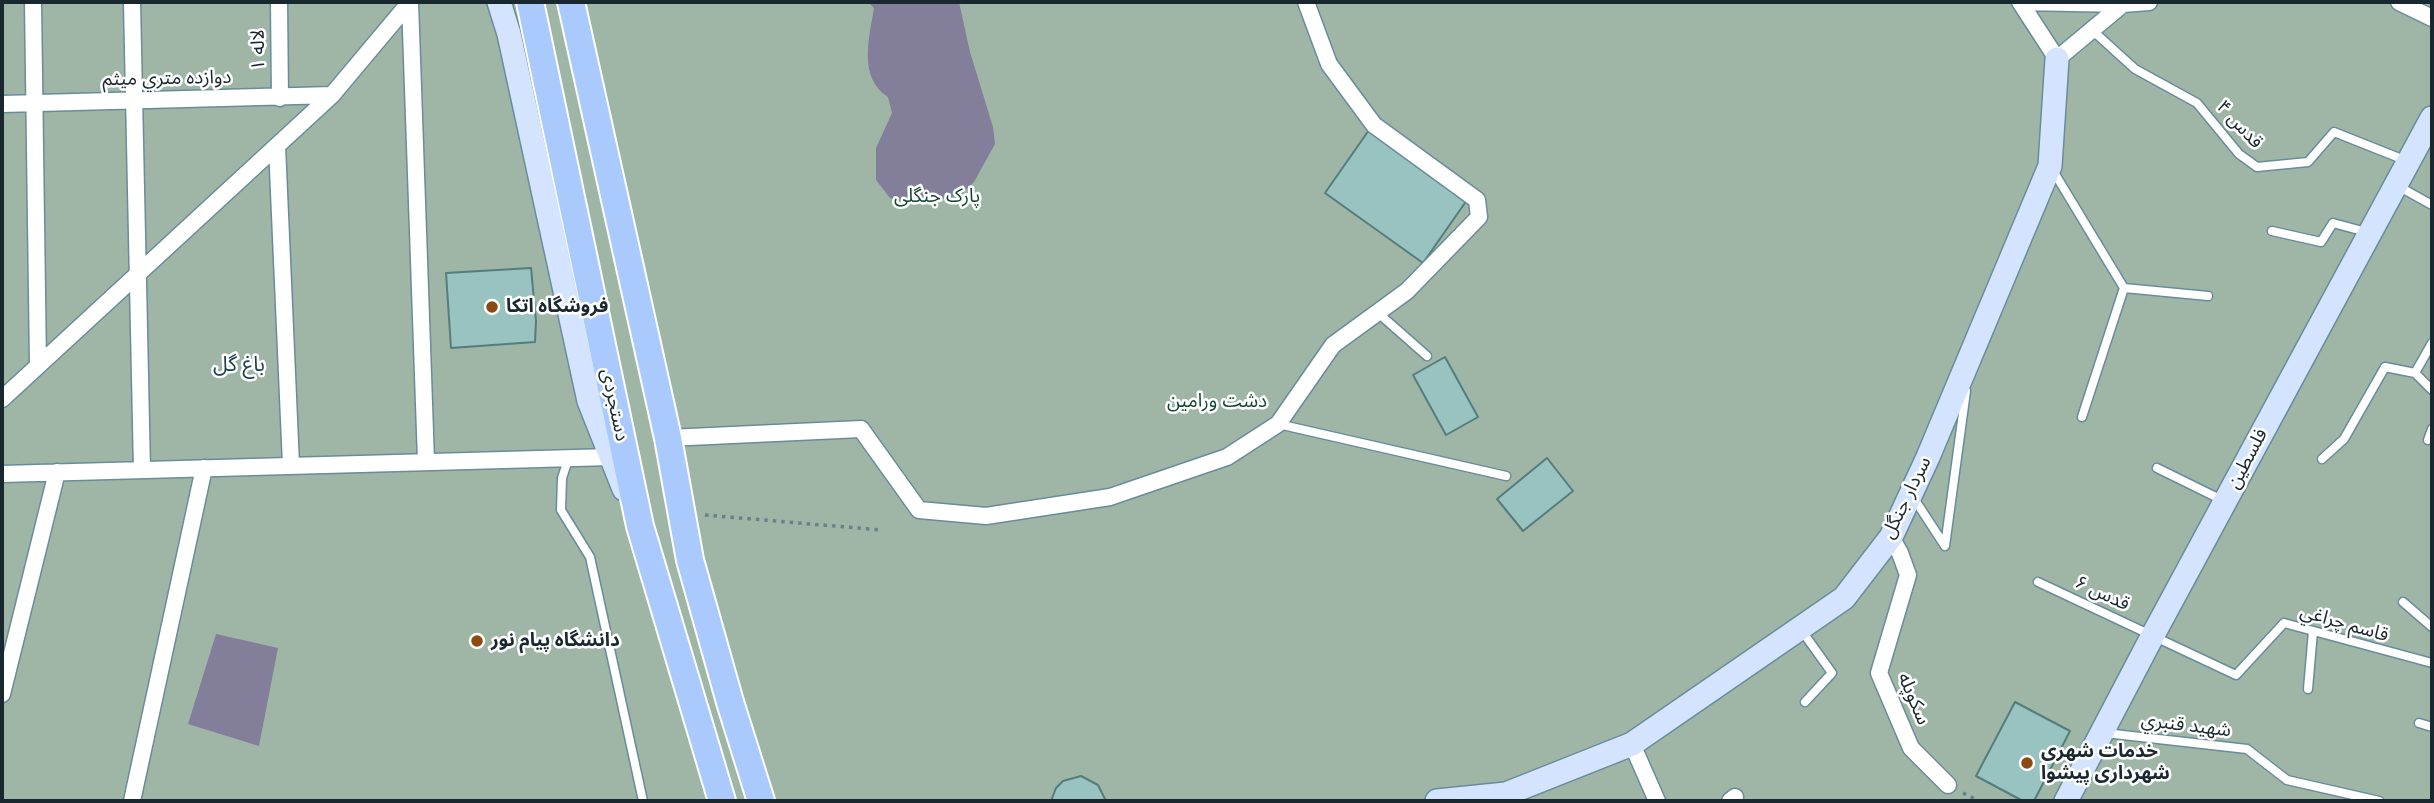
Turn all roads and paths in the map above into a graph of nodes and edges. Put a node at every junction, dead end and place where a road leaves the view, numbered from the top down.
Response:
1 (33, 2) edge
2 (132, 2) edge
3 (279, 2) edge
4 (410, 2) edge
5 (499, 2) edge
6 (530, 2) edge
7 (571, 2) edge
8 (1306, 2) edge
9 (2021, 2) edge
10 (2149, 2) edge
11 (2399, 2) edge
12 (2123, 4) junction
13 (2432, 18) edge
14 (2092, 30) junction
15 (2057, 59) junction
16 (332, 95) junction
17 (280, 98) junction
18 (134, 101) junction
19 (2, 104) edge
20 (34, 104) junction
21 (2432, 118) edge
22 (277, 146) junction
23 (2409, 162) junction
24 (2050, 166) junction
25 (2397, 186) junction
26 (2432, 205) edge
27 (2272, 231) dead end
28 (2369, 233) junction
29 (138, 274) junction
30 (2124, 288) junction
31 (2208, 296) dead end
32 (1377, 312) junction
33 (2432, 343) edge
34 (1427, 356) dead end
35 (1970, 357) junction
36 (37, 366) junction
37 (2415, 373) junction
38 (2432, 390) edge
39 (2, 399) edge
40 (2082, 417) dead end
41 (1278, 424) junction
42 (2432, 429) edge
43 (668, 438) junction
44 (2428, 440) dead end
45 (569, 457) junction
46 (611, 457) junction
47 (2322, 459) dead end
48 (426, 461) junction
49 (292, 466) junction
50 (204, 468) junction
51 (2157, 468) dead end
52 (142, 470) junction
53 (57, 472) junction
54 (2, 474) edge
55 (1506, 476) dead end
56 (1911, 494) junction
57 (2225, 502) junction
58 (703, 515) dead end
59 (640, 526) junction
60 (881, 530) dead end
61 (1891, 537) junction
62 (2038, 582) dead end
63 (2403, 602) dead end
64 (2432, 627) edge
65 (1800, 628) junction
66 (2313, 631) junction
67 (2153, 635) junction
68 (2432, 663) edge
69 (2308, 689) dead end
70 (2, 694) edge
71 (1805, 702) dead end
72 (2419, 723) dead end
73 (2432, 727) edge
74 (2103, 733) junction
75 (1632, 744) junction
76 (1948, 785) dead end
77 (1507, 797) edge
78 (132, 801) edge
79 (643, 801) edge
80 (722, 801) edge
81 (761, 801) edge
82 (1437, 801) edge
83 (1657, 801) edge
84 (2066, 801) edge
85 (2379, 801) edge

1 - 20 street
2 - 18 street
3 - 17 street, لاله ۱
4 - 16 street
4 - 48 street
5 - 46 street
6 - 59 main road, دستجردی
7 - 43 main road
8 - 32 street
9 - 12 street
9 - 15 street
10 - 12 street
11 - 13 street
12 - 14 street
14 - 15 street
14 - 23 lane, قدس ۴
15 - 24 street, سردار جنگل
16 - 17 street, دوازده متري میثم
16 - 22 street
17 - 18 street, دوازده متري میثم
18 - 20 street, دوازده متري میثم
18 - 29 street
19 - 20 street, دوازده متري میثم
20 - 36 street
21 - 23 street, فلسطین
22 - 29 street
22 - 49 street
23 - 25 street, فلسطین
24 - 30 lane
24 - 35 street, سردار جنگل
25 - 26 lane
25 - 28 street, فلسطین
27 - 28 lane
28 - 57 street, فلسطین
29 - 36 street
29 - 52 street
30 - 31 lane
30 - 40 lane
32 - 34 lane
32 - 41 street
33 - 37 lane
35 - 56 street, سردار جنگل
35 - 56 lane
36 - 39 street
37 - 38 lane
37 - 47 lane
41 - 43 street
41 - 55 lane
42 - 44 lane
43 - 81 main road
45 - 46 street
45 - 48 street
45 - 79 lane
46 - 59 street
48 - 49 street
49 - 50 street
50 - 52 street
50 - 78 street
51 - 57 lane
52 - 53 street
53 - 54 street
53 - 70 street
56 - 61 street, سردار جنگل
57 - 67 street, فلسطین
58 - 60 path
59 - 80 main road, دستجردی
61 - 65 street, سردار جنگل
61 - 76 street, سکوپله
62 - 67 lane, قدس ۶
63 - 64 lane
65 - 71 lane
65 - 75 street, سردار جنگل
66 - 67 lane, قاسم چراغي
66 - 68 lane, قاسم چراغي
66 - 69 lane
67 - 74 street, فلسطین
72 - 73 lane
74 - 84 street, فلسطین
74 - 85 lane, شهيد قنبري
75 - 77 street, سردار جنگل
75 - 83 street
77 - 82 street, سردار جنگل

